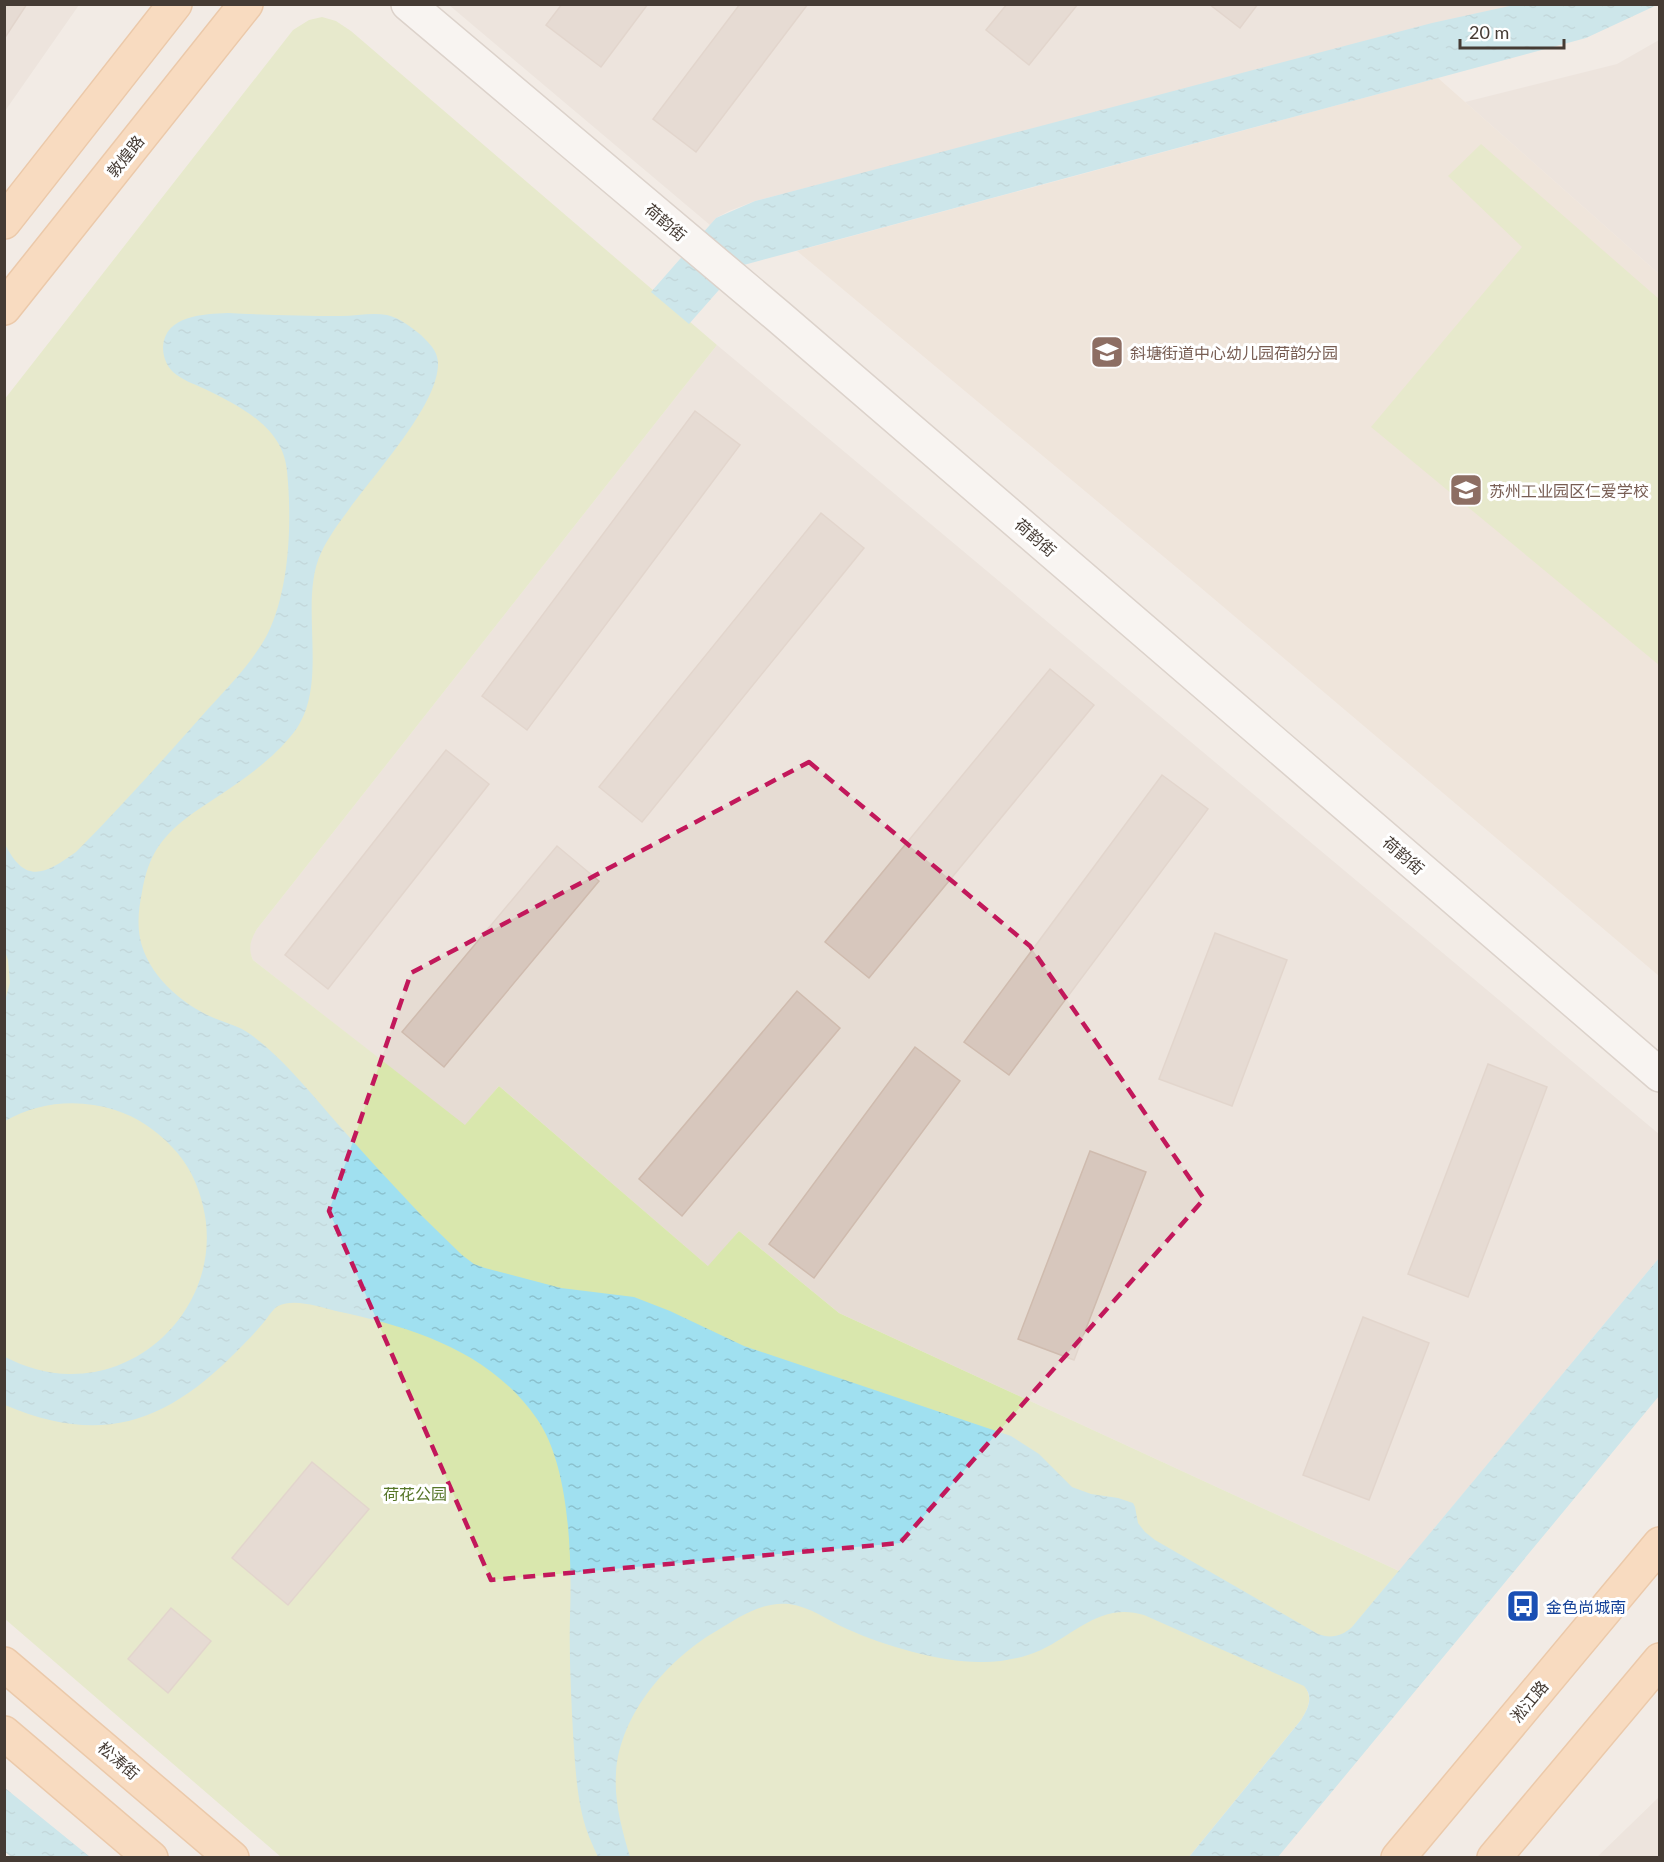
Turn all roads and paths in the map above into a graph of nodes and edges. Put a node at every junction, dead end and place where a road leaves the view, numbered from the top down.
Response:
1 (176, 4) edge
2 (246, 4) edge
3 (408, 4) edge
4 (4, 222) edge
5 (4, 308) edge
6 (1659, 1075) edge
7 (1659, 1544) edge
8 (1659, 1660) edge
9 (4, 1664) edge
10 (4, 1733) edge
11 (151, 1857) edge
12 (232, 1857) edge
13 (1398, 1857) edge
14 (1494, 1857) edge

1 - 4 main road
2 - 5 main road, 敦煌路
3 - 6 street, 荷韵街
7 - 13 main road, 淞江路
8 - 14 main road
9 - 12 main road, 松涛街
10 - 11 main road

